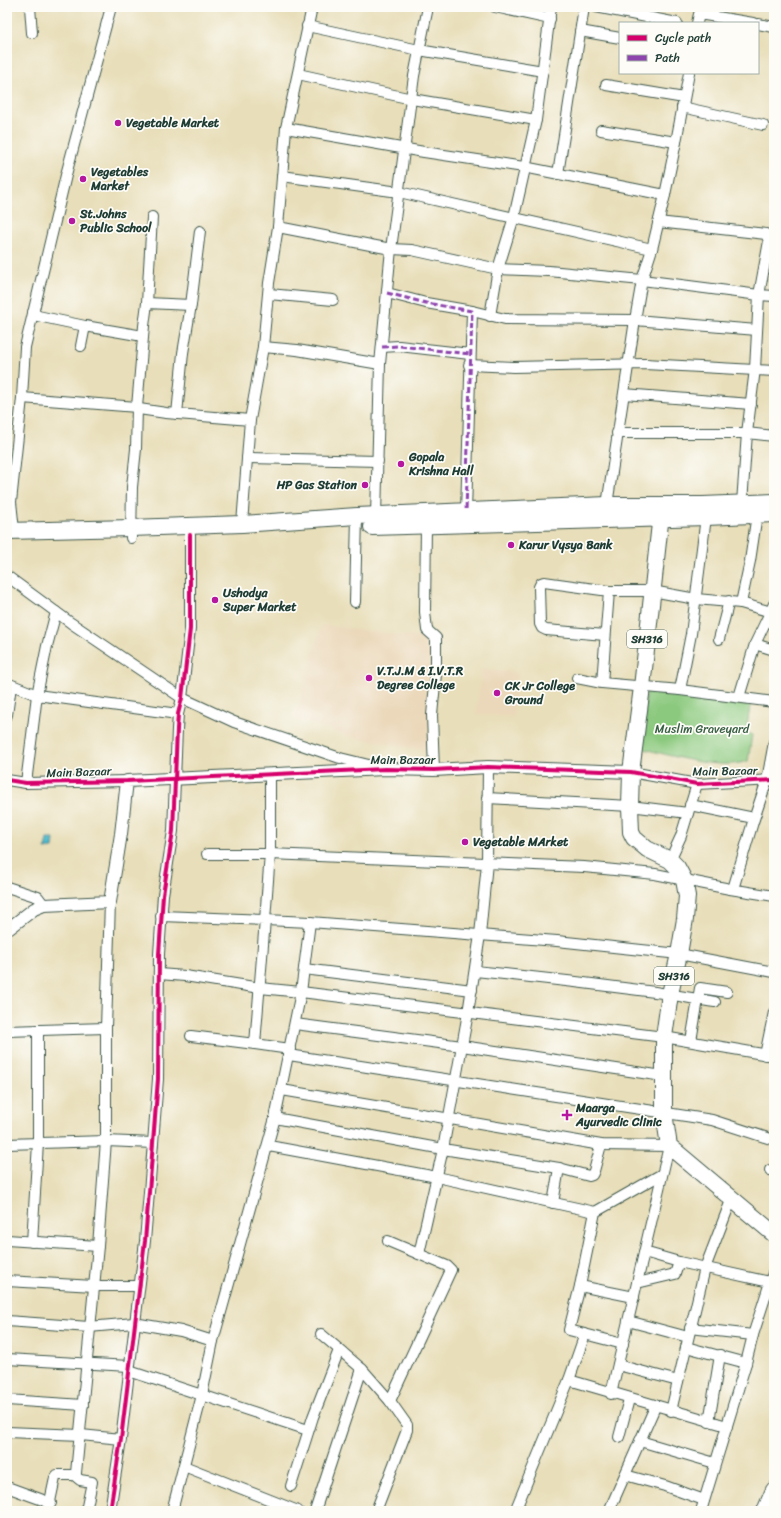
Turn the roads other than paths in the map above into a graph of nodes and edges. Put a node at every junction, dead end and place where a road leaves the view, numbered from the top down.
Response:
1 (30, 7) edge
2 (111, 7) edge
3 (312, 7) edge
4 (428, 7) edge
5 (495, 7) edge
6 (551, 7) edge
7 (584, 7) edge
8 (596, 7) edge
9 (699, 15) edge
10 (550, 19) junction
11 (672, 22) edge
12 (745, 22) edge
13 (759, 24) edge
14 (307, 26) junction
15 (774, 27) edge
16 (580, 31) junction
17 (32, 34) dead end
18 (619, 38) edge
19 (419, 50) junction
20 (542, 71) junction
21 (298, 74) junction
22 (689, 74) edge
23 (606, 85) dead end
24 (412, 99) junction
25 (683, 102) junction
26 (536, 120) junction
27 (763, 125) dead end
28 (286, 128) junction
29 (601, 130) dead end
30 (676, 142) junction
31 (405, 148) junction
32 (524, 167) junction
33 (558, 174) junction
34 (282, 176) junction
35 (399, 192) junction
36 (665, 195) junction
37 (152, 216) dead end
38 (514, 217) junction
39 (658, 222) junction
40 (278, 227) junction
41 (200, 231) dead end
42 (391, 249) junction
43 (652, 249) junction
44 (498, 269) junction
45 (642, 280) junction
46 (387, 293) junction
47 (269, 294) junction
48 (759, 294) junction
49 (774, 296) edge
50 (333, 300) dead end
51 (147, 303) junction
52 (191, 305) junction
53 (33, 312) junction
54 (472, 312) junction
55 (490, 316) junction
56 (635, 320) junction
57 (85, 326) junction
58 (757, 330) junction
59 (143, 336) junction
60 (81, 346) dead end
61 (263, 347) junction
62 (382, 347) junction
63 (470, 354) junction
64 (380, 364) junction
65 (469, 365) junction
66 (629, 365) junction
67 (755, 369) junction
68 (774, 371) edge
69 (624, 394) junction
70 (22, 398) junction
71 (751, 404) junction
72 (137, 407) junction
73 (177, 414) junction
74 (250, 420) junction
75 (618, 433) junction
76 (747, 433) junction
77 (774, 436) edge
78 (247, 458) junction
79 (378, 461) junction
80 (774, 502) edge
81 (742, 503) junction
82 (607, 505) junction
83 (466, 512) junction
84 (661, 512) junction
85 (757, 514) junction
86 (774, 514) edge
87 (376, 516) junction
88 (706, 517) junction
89 (357, 522) junction
90 (242, 524) junction
91 (426, 525) junction
92 (131, 533) junction
93 (9, 534) edge
94 (190, 535) junction
95 (7, 579) edge
96 (609, 591) junction
97 (652, 591) junction
98 (696, 599) junction
99 (729, 601) junction
100 (355, 602) dead end
101 (741, 603) junction
102 (772, 608) edge
103 (56, 612) junction
104 (605, 635) junction
105 (719, 639) dead end
106 (755, 644) junction
107 (774, 650) edge
108 (577, 678) dead end
109 (602, 683) junction
110 (9, 685) edge
111 (642, 687) junction
112 (680, 690) junction
113 (37, 695) junction
114 (739, 697) junction
115 (182, 698) junction
116 (774, 702) edge
117 (178, 714) junction
118 (7, 715) edge
119 (774, 742) edge
120 (488, 767) junction
121 (385, 769) junction
122 (434, 770) junction
123 (631, 772) junction
124 (270, 775) junction
125 (176, 779) junction
126 (7, 780) edge
127 (127, 780) junction
128 (771, 780) edge
129 (26, 783) junction
130 (697, 784) junction
131 (487, 798) junction
132 (630, 806) junction
133 (689, 809) junction
134 (754, 818) junction
135 (207, 854) dead end
136 (270, 854) junction
137 (670, 860) junction
138 (488, 863) junction
139 (684, 880) junction
140 (7, 887) edge
141 (733, 889) junction
142 (774, 896) edge
143 (110, 902) junction
144 (44, 906) junction
145 (161, 916) junction
146 (265, 920) junction
147 (310, 922) junction
148 (7, 930) edge
149 (480, 935) junction
150 (679, 954) junction
151 (304, 969) junction
152 (475, 971) junction
153 (774, 972) edge
154 (159, 974) junction
155 (260, 988) junction
156 (472, 990) junction
157 (301, 992) junction
158 (727, 992) dead end
159 (670, 994) junction
160 (697, 1000) junction
161 (715, 1002) dead end
162 (774, 1012) edge
163 (468, 1013) junction
164 (295, 1024) junction
165 (106, 1028) junction
166 (38, 1030) junction
167 (7, 1031) edge
168 (191, 1036) dead end
169 (664, 1037) junction
170 (691, 1041) junction
171 (255, 1044) junction
172 (462, 1046) junction
173 (290, 1052) junction
174 (770, 1055) edge
175 (664, 1076) junction
176 (456, 1082) junction
177 (282, 1090) junction
178 (664, 1113) junction
179 (275, 1118) junction
180 (449, 1119) junction
181 (774, 1140) edge
182 (106, 1141) junction
183 (38, 1143) junction
184 (154, 1143) junction
185 (7, 1144) edge
186 (601, 1145) junction
187 (269, 1146) junction
188 (669, 1146) junction
189 (443, 1149) junction
190 (559, 1168) junction
191 (662, 1174) junction
192 (437, 1177) junction
193 (732, 1198) junction
194 (553, 1203) junction
195 (595, 1212) junction
196 (774, 1234) edge
197 (7, 1240) edge
198 (388, 1241) dead end
199 (32, 1242) junction
200 (98, 1246) junction
201 (644, 1252) junction
202 (419, 1254) junction
203 (679, 1262) junction
204 (705, 1268) junction
205 (774, 1270) edge
206 (7, 1280) edge
207 (637, 1283) junction
208 (772, 1283) edge
209 (94, 1286) junction
210 (139, 1286) junction
211 (580, 1286) junction
212 (634, 1296) junction
213 (7, 1321) edge
214 (628, 1321) junction
215 (134, 1323) junction
216 (89, 1327) junction
217 (321, 1334) dead end
218 (585, 1334) junction
219 (753, 1335) junction
220 (688, 1337) junction
221 (213, 1341) junction
222 (623, 1344) junction
223 (339, 1350) junction
224 (720, 1355) junction
225 (7, 1359) edge
226 (746, 1363) junction
227 (86, 1364) junction
228 (618, 1365) junction
229 (129, 1369) junction
230 (362, 1369) junction
231 (569, 1380) junction
232 (678, 1381) junction
233 (202, 1394) junction
234 (611, 1394) junction
235 (629, 1399) junction
236 (7, 1400) edge
237 (390, 1401) junction
238 (83, 1405) junction
239 (655, 1407) junction
240 (670, 1411) junction
241 (709, 1422) junction
242 (727, 1426) junction
243 (308, 1430) junction
244 (7, 1432) edge
245 (81, 1435) junction
246 (619, 1437) dead end
247 (121, 1439) junction
248 (640, 1441) junction
249 (715, 1463) junction
250 (184, 1466) junction
251 (74, 1475) junction
252 (625, 1475) junction
253 (291, 1486) dead end
254 (7, 1487) edge
255 (774, 1490) edge
256 (704, 1500) junction
257 (49, 1507) edge
258 (86, 1511) edge
259 (110, 1511) edge
260 (172, 1511) edge
261 (298, 1511) edge
262 (315, 1511) edge
263 (376, 1511) edge
264 (524, 1511) edge
265 (609, 1511) edge
266 (701, 1511) edge
267 (765, 1511) edge

1 - 17 street
2 - 53 street
3 - 14 street
4 - 19 street
5 - 10 street
6 - 10 street
7 - 16 street
8 - 11 street
9 - 12 street
10 - 20 street
13 - 15 street
14 - 19 street
14 - 21 street
16 - 18 street
16 - 33 street
19 - 20 street
19 - 24 street
20 - 26 street
21 - 24 street
21 - 28 street
22 - 25 street
23 - 25 street
24 - 26 street
24 - 31 street
25 - 27 street
25 - 30 street
26 - 32 street
28 - 31 street
28 - 34 street
29 - 30 street
30 - 36 street
31 - 32 street
31 - 35 street
32 - 33 street
32 - 38 street
33 - 36 street
34 - 35 street
34 - 40 street
35 - 38 street
35 - 42 street
36 - 39 street
37 - 51 street
38 - 43 street
38 - 44 street
39 - 43 street
39 - 48 street
40 - 42 street
40 - 47 street
41 - 52 street
42 - 44 street
42 - 46 street
43 - 45 street
44 - 45 street
44 - 55 street
45 - 48 street
45 - 56 street
46 - 54 street
46 - 62 street
47 - 50 street
47 - 61 street
48 - 49 street
48 - 58 street
51 - 52 street
51 - 59 street
52 - 73 street
53 - 57 street
53 - 70 street
54 - 55 street
54 - 63 street
55 - 56 street
56 - 58 street
56 - 66 street
57 - 59 street
57 - 60 street
58 - 67 street
59 - 72 street
61 - 64 street
61 - 74 street
62 - 63 street
62 - 64 street
63 - 65 street
64 - 79 street
65 - 66 street
65 - 83 street
66 - 67 street
66 - 69 street
67 - 68 street
67 - 71 street
69 - 71 street
69 - 75 street
70 - 72 street
70 - 93 street
71 - 76 street
72 - 73 street
72 - 92 street
73 - 74 street
74 - 78 street
75 - 76 street
75 - 82 street
76 - 77 street
76 - 81 street
78 - 79 street
78 - 90 street
79 - 87 street
80 - 81 main road
81 - 84 main road
82 - 83 main road
82 - 84 main road
83 - 87 main road
84 - 88 main road
84 - 91 main road
84 - 97 main road, SH316
85 - 86 main road
85 - 88 main road
85 - 101 street
87 - 89 main road
88 - 98 street
89 - 90 main road
89 - 91 main road
89 - 94 main road
89 - 100 street
90 - 92 main road
91 - 122 street
92 - 93 main road
92 - 94 main road
94 - 115 street
95 - 103 street
96 - 97 street
96 - 104 street
96 - 104 street
97 - 98 street
97 - 111 main road, SH316
98 - 99 street
98 - 112 street
99 - 101 street
99 - 105 street
101 - 102 street
102 - 106 street
103 - 113 street
103 - 115 street
104 - 109 street
106 - 107 street
106 - 114 street
108 - 109 street
109 - 111 street
110 - 113 street
110 - 118 street
111 - 112 street
111 - 123 main road, SH316
112 - 114 street
113 - 117 street
113 - 129 street
114 - 116 street
115 - 117 street
115 - 121 street
117 - 125 street
119 - 128 street
120 - 122 street, Main Bazaar
120 - 123 street, Main Bazaar
120 - 131 street
121 - 122 street, Main Bazaar
121 - 124 street, Main Bazaar
123 - 130 street, Main Bazaar
123 - 132 main road, SH316
124 - 125 street, Main Bazaar
124 - 136 street
125 - 127 street, Main Bazaar
125 - 145 street
126 - 129 street, Main Bazaar
127 - 129 street, Main Bazaar
127 - 143 street
128 - 130 street, Main Bazaar
128 - 134 street
130 - 133 street
131 - 132 street
131 - 138 street
132 - 133 street
132 - 137 main road, SH316
133 - 134 street
133 - 137 street
134 - 141 street
135 - 136 street
136 - 138 street
136 - 146 street
137 - 139 main road, SH316
138 - 139 street
138 - 149 street
139 - 141 street
139 - 150 main road, SH316
140 - 144 street
141 - 142 street
143 - 144 street
143 - 165 street
144 - 148 street
145 - 146 street
145 - 154 street
146 - 147 street
146 - 155 street
147 - 149 street
147 - 151 street
149 - 150 street
149 - 152 street
150 - 153 street
150 - 159 main road, SH316
151 - 156 street
151 - 157 street
152 - 156 street
152 - 159 street
154 - 155 street
154 - 184 street
155 - 157 street
155 - 171 street
156 - 163 street
157 - 163 street
157 - 164 street
158 - 160 street
159 - 160 street
159 - 169 main road, SH316
160 - 161 street
160 - 170 street
162 - 174 street
163 - 169 street
163 - 172 street
164 - 172 street
164 - 173 street
165 - 166 street
165 - 182 street
166 - 167 street
166 - 183 street
168 - 171 street
169 - 170 street
169 - 175 main road, SH316
170 - 174 street
171 - 173 street
172 - 175 street
172 - 176 street
173 - 176 street
173 - 177 street
175 - 178 main road, SH316
176 - 178 street
176 - 180 street
177 - 179 street
177 - 180 street
178 - 181 street
178 - 188 main road, SH316
179 - 187 street
179 - 189 street
180 - 186 street
180 - 189 street
182 - 183 street
182 - 184 street
182 - 200 street
183 - 185 street
183 - 199 street
184 - 210 street
186 - 188 street
186 - 190 street
187 - 192 street
187 - 221 street
188 - 191 street
188 - 193 main road
189 - 190 street
189 - 192 street
190 - 194 street
191 - 195 street
191 - 201 street
192 - 194 street
192 - 202 street
193 - 196 main road
193 - 204 street
194 - 195 street
195 - 211 street
197 - 199 street
198 - 202 street
199 - 200 street
200 - 209 street
201 - 203 street
201 - 207 street
202 - 237 street
203 - 204 street
203 - 207 street
204 - 208 street
204 - 220 street
205 - 208 street
206 - 209 street
207 - 212 street
208 - 219 street
209 - 210 street
209 - 216 street
210 - 215 street
211 - 212 street
211 - 218 street
212 - 214 street
213 - 216 street
214 - 220 street
214 - 222 street
215 - 216 street
215 - 221 street
215 - 229 street
216 - 227 street
217 - 223 street
218 - 222 street
218 - 231 street
219 - 220 street
219 - 226 street
220 - 224 street
220 - 232 street
221 - 233 street
222 - 228 street
223 - 230 street
223 - 243 street
224 - 226 street
224 - 241 street
225 - 227 street
226 - 242 street
227 - 229 street
227 - 238 street
228 - 232 street
228 - 234 street
229 - 233 street
229 - 247 street
230 - 237 street
230 - 262 street
231 - 234 street
231 - 264 street
232 - 240 street
233 - 243 street
233 - 250 street
234 - 235 street
235 - 239 street
235 - 246 street
236 - 238 street
237 - 263 street
238 - 245 street
239 - 240 street
239 - 248 street
240 - 241 street
241 - 242 street
242 - 249 street
243 - 253 street
244 - 245 street
245 - 247 street
245 - 251 street
247 - 259 street
248 - 249 street
248 - 252 street
249 - 256 street
250 - 260 street
250 - 261 street
251 - 257 street
251 - 258 street
252 - 256 street
252 - 265 street
254 - 257 street
255 - 267 main road
256 - 266 street

